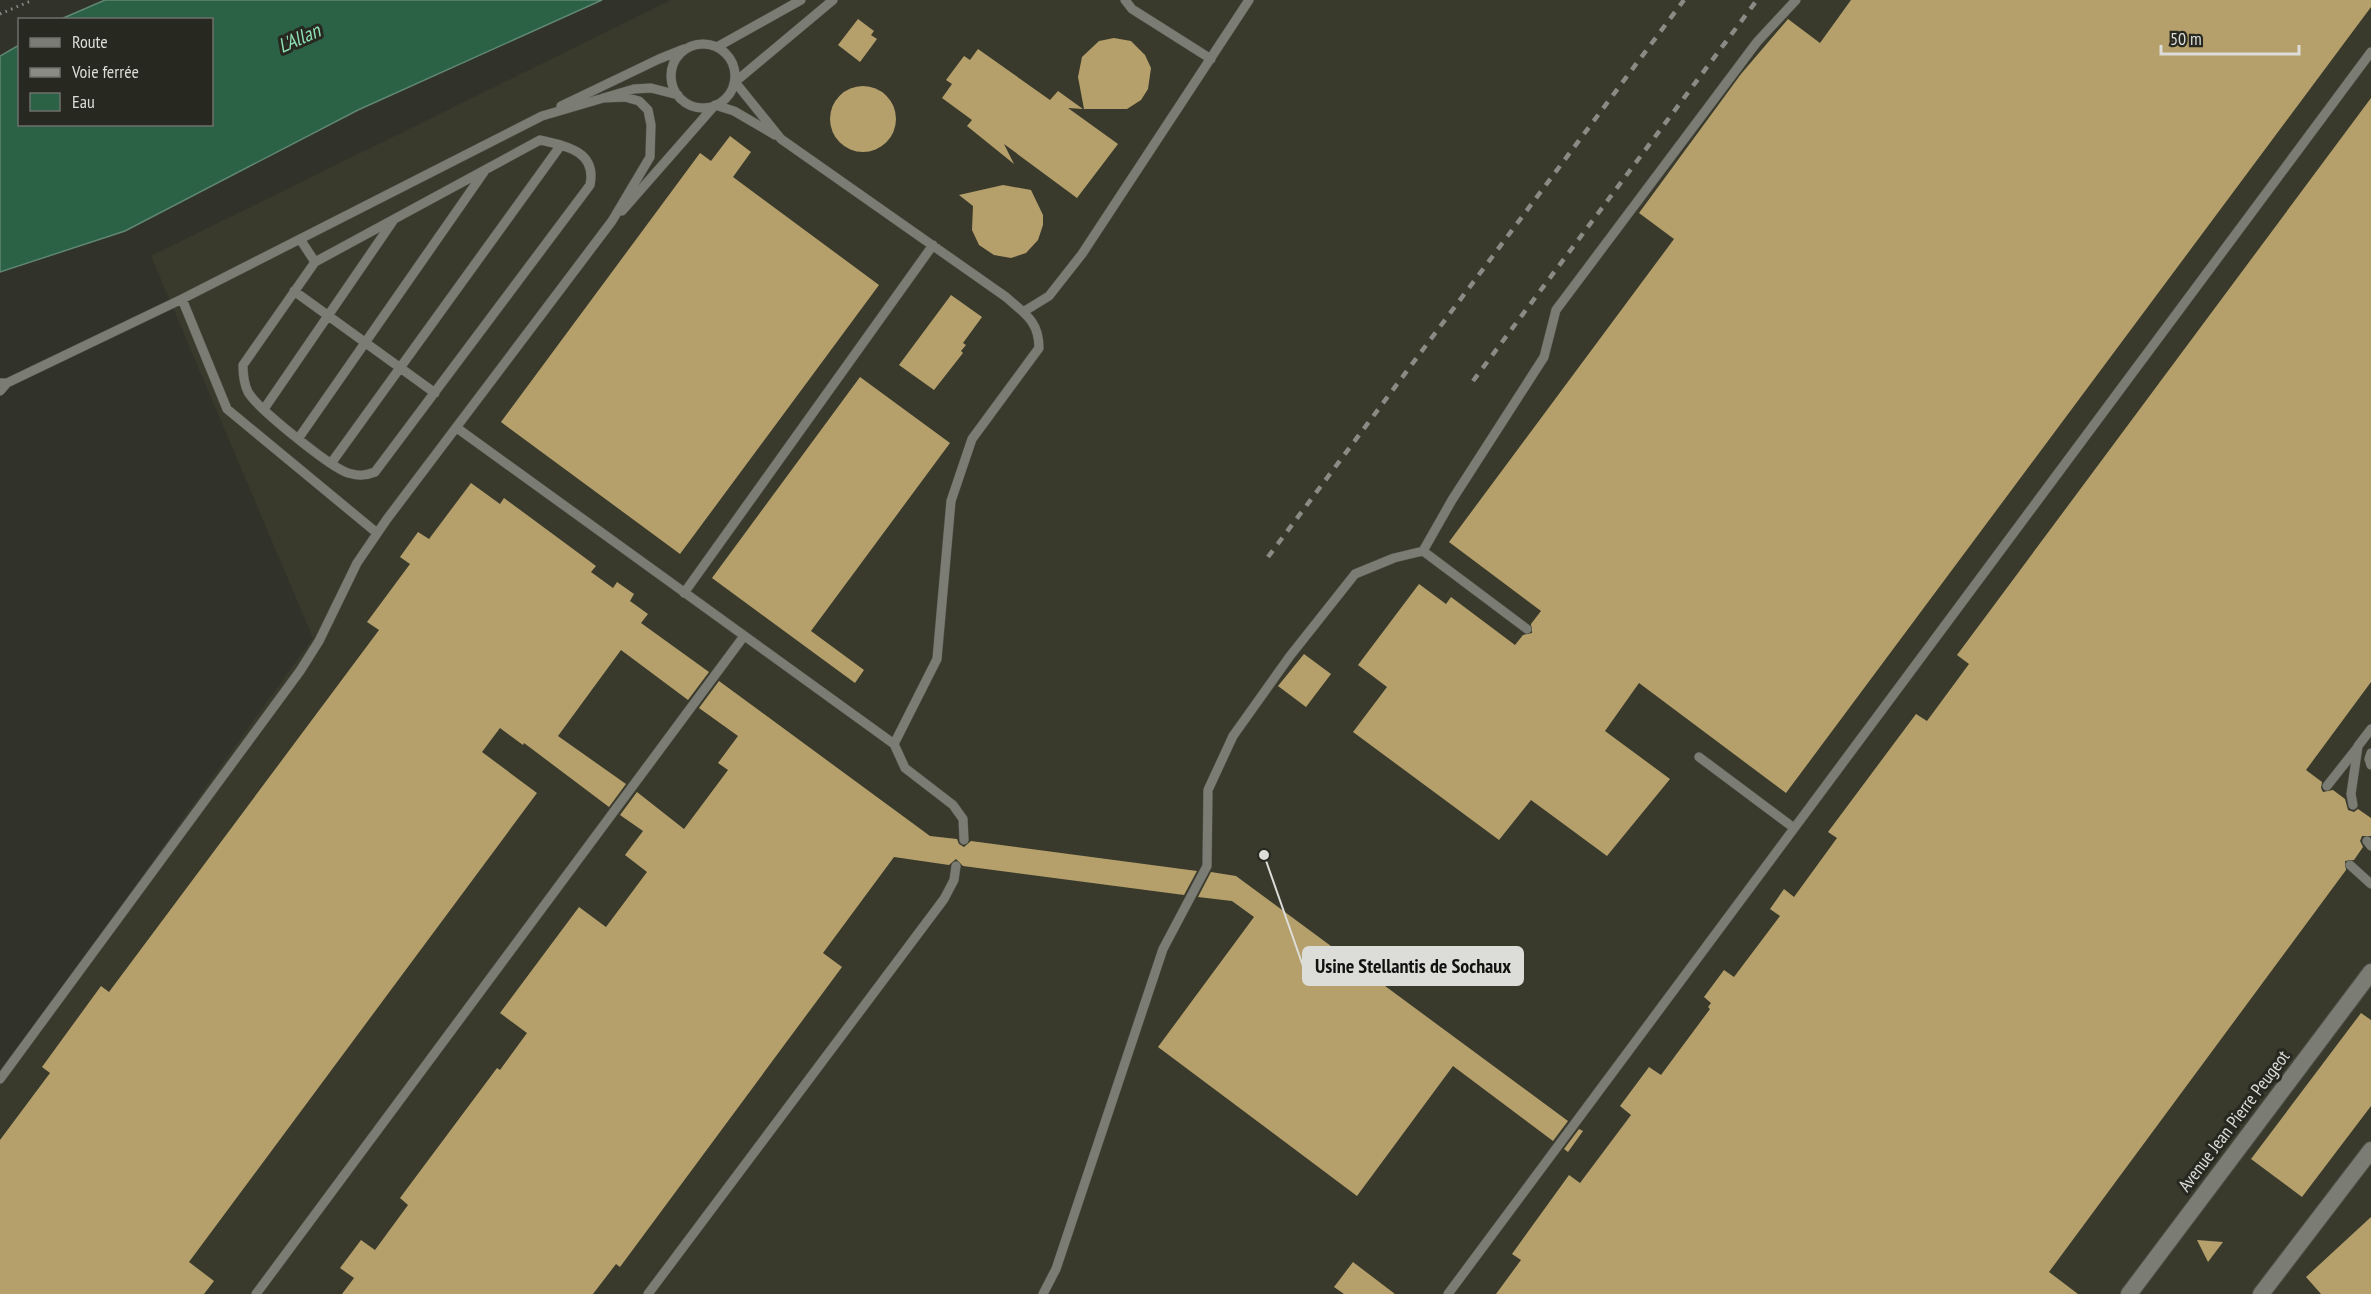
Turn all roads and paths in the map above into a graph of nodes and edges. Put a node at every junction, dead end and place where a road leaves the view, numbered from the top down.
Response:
1 (33, 0) edge
2 (801, 0) edge
3 (833, 0) edge
4 (1125, 0) edge
5 (1249, 0) edge
6 (1796, 0) edge
7 (0, 14) edge
8 (717, 47) junction
9 (687, 48) junction
10 (2371, 52) edge
11 (1211, 59) junction
12 (735, 82) junction
13 (678, 95) junction
14 (603, 98) junction
15 (715, 105) junction
16 (542, 116) junction
17 (531, 121) junction
18 (781, 139) junction
19 (540, 140) junction
20 (561, 145) junction
21 (486, 170) junction
22 (394, 219) junction
23 (612, 222) junction
24 (300, 239) junction
25 (933, 245) junction
26 (315, 262) junction
27 (294, 291) junction
28 (182, 299) junction
29 (1023, 312) junction
30 (329, 317) junction
31 (366, 343) junction
32 (399, 368) junction
33 (3, 383) edge
34 (0, 391) edge
35 (435, 393) junction
36 (264, 409) junction
37 (457, 428) junction
38 (298, 439) junction
39 (332, 462) junction
40 (377, 533) junction
41 (1423, 551) junction
42 (684, 593) junction
43 (1527, 629) dead end
44 (744, 636) junction
45 (2371, 729) edge
46 (894, 744) junction
47 (2358, 746) junction
48 (2371, 753) edge
49 (1699, 757) dead end
50 (2371, 765) edge
51 (2327, 786) dead end
52 (2353, 805) dead end
53 (1794, 828) junction
54 (964, 840) dead end
55 (2350, 865) dead end
56 (956, 866) dead end
57 (2371, 884) edge
58 (2371, 972) edge
59 (0, 1079) edge
60 (2371, 1150) edge
61 (1449, 1292) edge
62 (256, 1294) edge
63 (648, 1294) edge
64 (1043, 1294) edge
65 (2129, 1294) edge
66 (2260, 1294) edge

1 - 7 path
2 - 8 lane
3 - 12 lane
4 - 11 lane
5 - 11 lane
6 - 41 lane
8 - 9 lane
8 - 12 lane
9 - 13 lane
9 - 16 lane
10 - 53 lane
11 - 29 lane
12 - 15 lane
12 - 18 lane
13 - 14 lane
13 - 15 lane
14 - 16 lane
14 - 23 lane
15 - 18 lane
15 - 23 lane
16 - 17 lane
17 - 19 lane
17 - 24 lane
18 - 25 lane
19 - 20 lane
19 - 21 lane
20 - 32 lane
20 - 35 lane
21 - 22 lane
21 - 31 lane
22 - 26 lane
22 - 30 lane
23 - 37 lane
24 - 26 lane
24 - 28 lane
25 - 29 lane
25 - 42 lane
26 - 27 lane
27 - 30 lane
27 - 36 lane
28 - 33 lane
28 - 40 lane
29 - 46 lane
30 - 31 lane
30 - 36 lane
31 - 32 lane
31 - 38 lane
32 - 35 lane
32 - 39 lane
33 - 34 lane
35 - 39 lane
36 - 38 lane
37 - 40 lane
37 - 42 lane
38 - 39 lane
40 - 59 lane
41 - 43 lane
41 - 64 lane
42 - 44 lane
44 - 46 lane
44 - 62 lane
45 - 47 lane
46 - 54 lane
47 - 51 lane
47 - 52 lane
48 - 50 lane
49 - 53 lane
53 - 61 lane
55 - 57 lane
56 - 63 lane
58 - 65 street, Avenue Jean Pierre Peugeot
60 - 66 street

